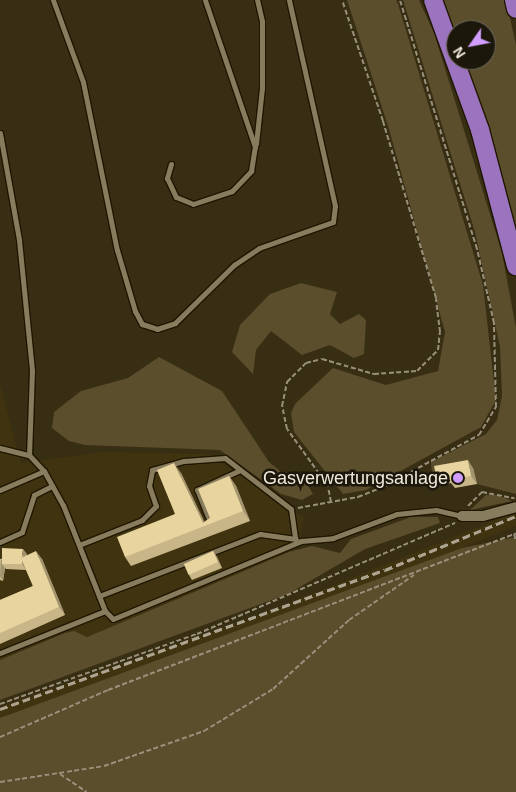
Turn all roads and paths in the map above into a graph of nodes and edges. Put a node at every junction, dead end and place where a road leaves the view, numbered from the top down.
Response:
1 (53, 0) edge
2 (206, 0) edge
3 (258, 0) edge
4 (289, 0) edge
5 (342, 0) edge
6 (400, 0) edge
7 (433, 0) edge
8 (514, 0) edge
9 (516, 9) edge
10 (0, 133) edge
11 (255, 147) junction
12 (171, 164) dead end
13 (516, 266) edge
14 (0, 449) edge
15 (29, 455) junction
16 (240, 470) junction
17 (44, 471) junction
18 (430, 480) dead end
19 (52, 486) junction
20 (385, 486) junction
21 (0, 490) edge
22 (516, 498) edge
23 (331, 502) junction
24 (516, 506) edge
25 (291, 509) junction
26 (462, 516) junction
27 (212, 529) edge
28 (515, 533) edge
29 (295, 539) junction
30 (301, 541) junction
31 (516, 541) edge
32 (0, 542) edge
33 (79, 545) junction
34 (418, 573) junction
35 (99, 596) junction
36 (105, 611) junction
37 (0, 653) edge
38 (0, 704) edge
39 (0, 737) edge
40 (58, 773) junction
41 (0, 782) edge
42 (87, 792) edge

1 - 4 lane
2 - 11 lane
3 - 11 lane
5 - 23 path
6 - 20 path
7 - 13 highway
8 - 9 highway
10 - 15 lane
11 - 12 lane
14 - 15 lane
15 - 17 lane
16 - 25 lane
16 - 27 lane
16 - 33 lane
17 - 19 lane
17 - 21 lane
18 - 20 path
19 - 32 lane
19 - 33 lane
20 - 23 path
22 - 26 path
23 - 25 path
24 - 26 street
25 - 29 lane
26 - 30 lane
26 - 38 path
28 - 31 path
28 - 34 path
29 - 30 lane
29 - 35 lane
30 - 36 lane
33 - 35 lane
34 - 39 path
34 - 40 path
35 - 36 lane
36 - 37 lane
40 - 41 path
40 - 42 path

